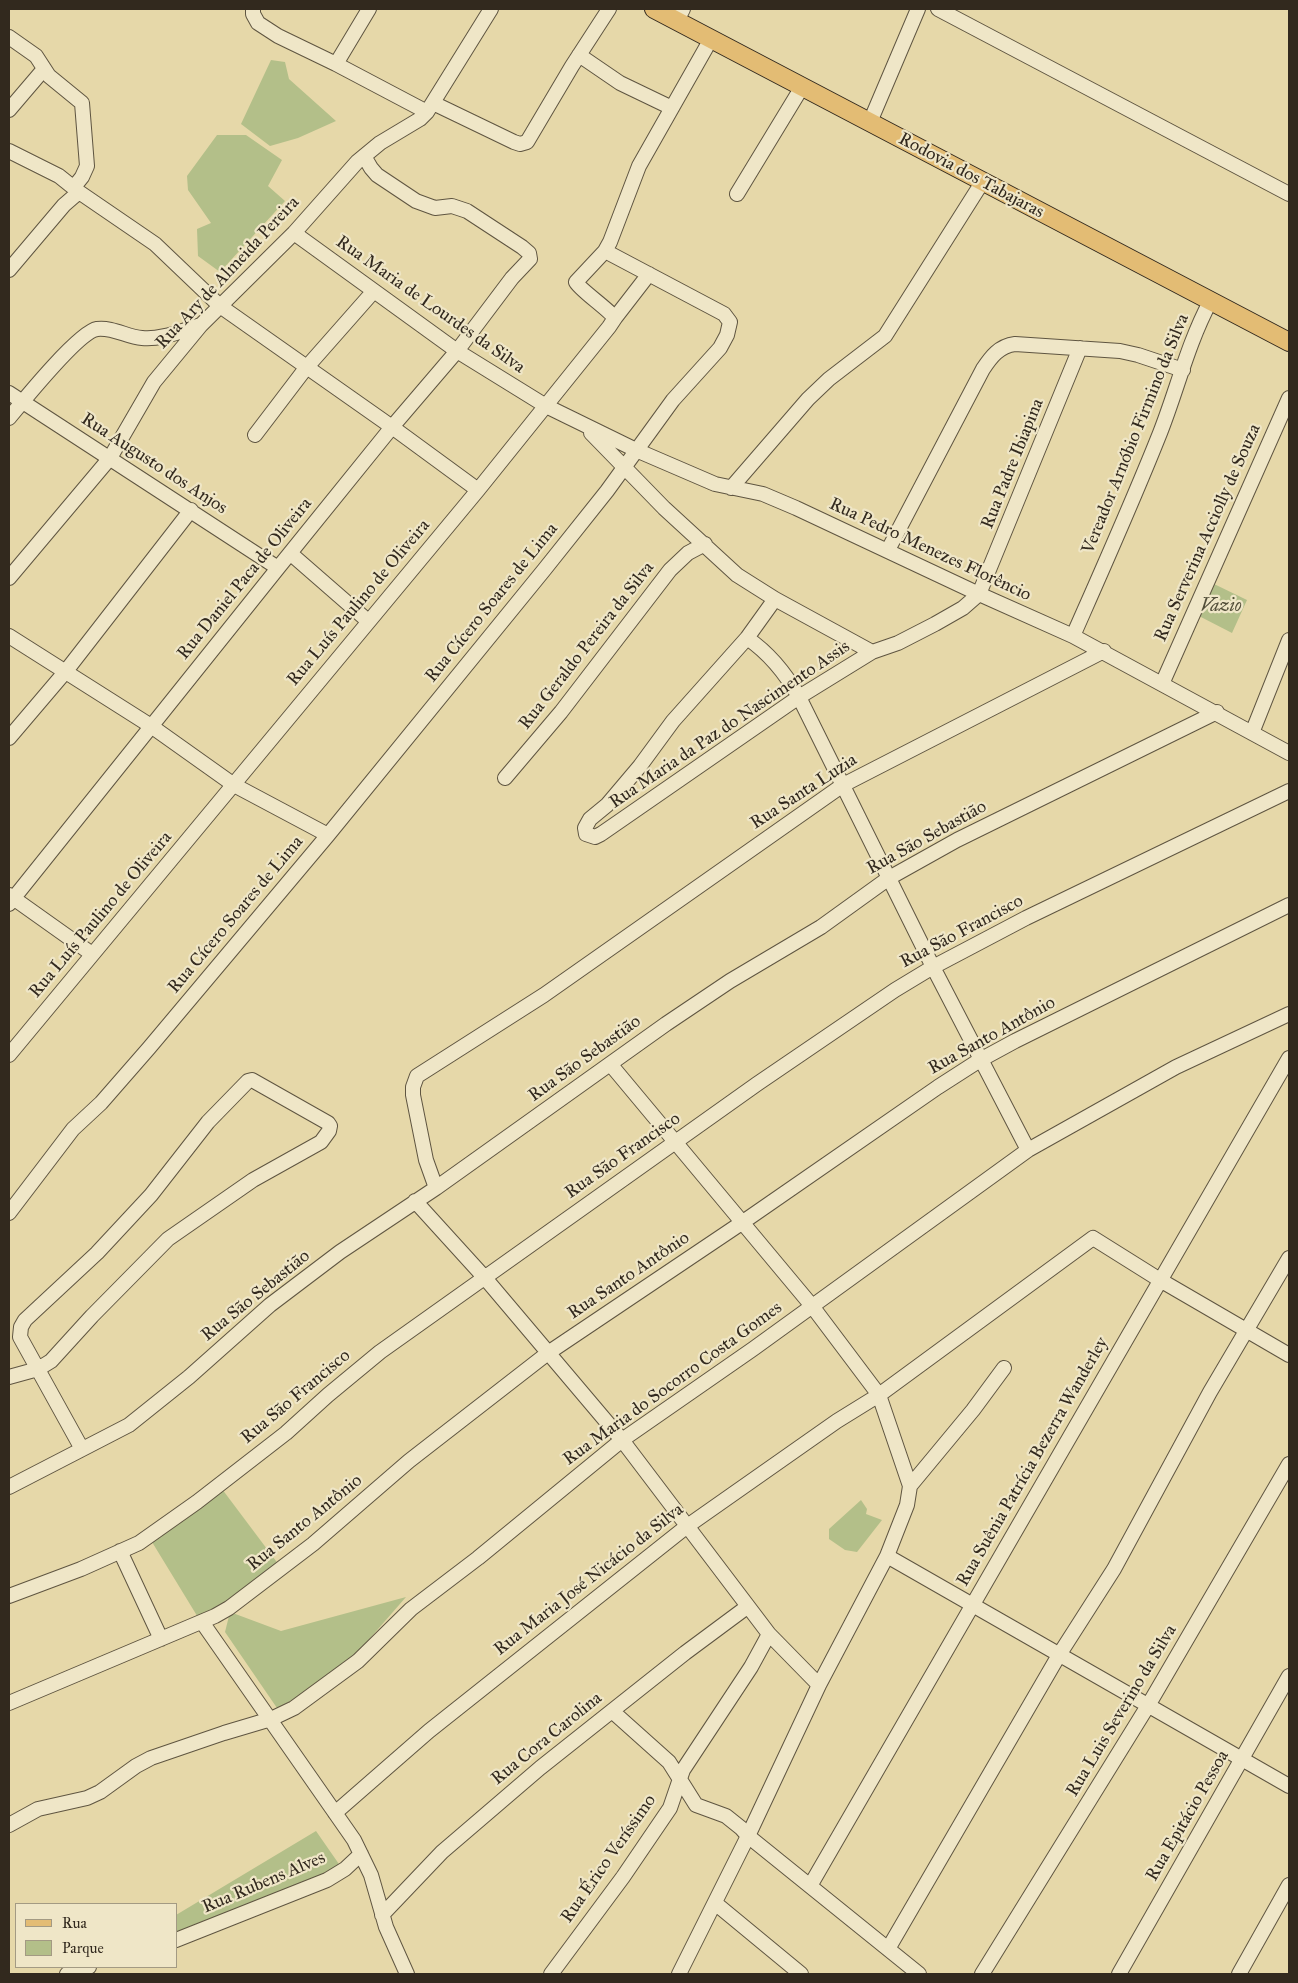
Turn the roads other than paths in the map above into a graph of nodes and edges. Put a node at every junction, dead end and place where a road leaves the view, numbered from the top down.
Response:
1 (253, 9) edge
2 (369, 9) edge
3 (491, 9) edge
4 (608, 9) edge
5 (654, 9) edge
6 (918, 9) edge
7 (938, 9) edge
8 (680, 15) edge
9 (9, 37) edge
10 (711, 39) junction
11 (579, 56) junction
12 (336, 64) junction
13 (44, 69) junction
14 (802, 86) junction
15 (430, 108) junction
16 (672, 108) junction
17 (9, 110) edge
18 (870, 122) junction
19 (9, 151) edge
20 (364, 156) junction
21 (982, 181) junction
22 (77, 189) junction
23 (738, 194) dead end
24 (1289, 194) edge
25 (294, 233) junction
26 (605, 250) junction
27 (9, 270) edge
28 (649, 274) junction
29 (373, 292) junction
30 (1210, 302) junction
31 (220, 306) junction
32 (615, 318) junction
33 (201, 325) junction
34 (1289, 342) edge
35 (1080, 348) junction
36 (457, 351) junction
37 (306, 368) junction
38 (1183, 370) junction
39 (9, 393) edge
40 (1289, 398) edge
41 (22, 401) junction
42 (546, 406) junction
43 (9, 418) edge
44 (584, 425) junction
45 (392, 427) junction
46 (255, 435) dead end
47 (636, 450) junction
48 (110, 458) junction
49 (624, 467) junction
50 (731, 488) junction
51 (478, 490) junction
52 (191, 510) junction
53 (705, 544) junction
54 (888, 550) junction
55 (290, 553) junction
56 (278, 568) junction
57 (9, 578) edge
58 (979, 594) junction
59 (775, 599) junction
60 (368, 621) junction
61 (9, 636) edge
62 (1073, 636) junction
63 (747, 638) junction
64 (1289, 640) edge
65 (872, 652) junction
66 (1104, 652) junction
67 (66, 671) junction
68 (1162, 684) junction
69 (798, 698) junction
70 (1217, 712) junction
71 (151, 726) junction
72 (1252, 733) junction
73 (9, 738) edge
74 (1289, 753) edge
75 (505, 778) dead end
76 (234, 785) junction
77 (843, 785) junction
78 (1289, 791) edge
79 (328, 836) junction
80 (889, 878) junction
81 (10, 899) edge
82 (1289, 905) edge
83 (92, 954) junction
84 (933, 967) junction
85 (1289, 1014) edge
86 (9, 1055) edge
87 (1289, 1058) edge
88 (980, 1060) junction
89 (611, 1064) junction
90 (675, 1142) junction
91 (1028, 1150) junction
92 (436, 1188) junction
93 (415, 1201) junction
94 (9, 1213) edge
95 (743, 1222) junction
96 (1289, 1258) edge
97 (485, 1278) junction
98 (1160, 1280) junction
99 (812, 1306) junction
100 (15, 1327) edge
101 (1246, 1331) junction
102 (548, 1353) junction
103 (1289, 1355) edge
104 (1004, 1368) dead end
105 (38, 1369) junction
106 (9, 1377) edge
107 (880, 1395) junction
108 (622, 1440) junction
109 (82, 1449) junction
110 (1289, 1464) edge
111 (910, 1486) junction
112 (9, 1487) edge
113 (686, 1527) junction
114 (120, 1551) junction
115 (887, 1556) junction
116 (9, 1596) edge
117 (973, 1604) junction
118 (747, 1607) junction
119 (202, 1622) junction
120 (769, 1634) junction
121 (161, 1639) junction
122 (1059, 1655) junction
123 (1289, 1676) edge
124 (819, 1685) junction
125 (9, 1703) edge
126 (1149, 1704) junction
127 (612, 1711) junction
128 (271, 1719) junction
129 (1243, 1759) junction
130 (680, 1778) junction
131 (1289, 1786) edge
132 (335, 1813) junction
133 (9, 1825) edge
134 (748, 1836) junction
135 (361, 1854) junction
136 (1289, 1885) edge
137 (810, 1886) junction
138 (715, 1903) junction
139 (382, 1914) junction
140 (178, 1939) edge
141 (888, 1949) junction
142 (86, 1968) edge
143 (685, 1972) edge
144 (67, 1974) edge
145 (407, 1974) edge
146 (551, 1974) edge
147 (801, 1974) edge
148 (919, 1974) edge
149 (982, 1974) edge
150 (1119, 1974) edge
151 (1238, 1974) edge

1 - 12 street
2 - 12 street
3 - 15 street
4 - 11 street
5 - 8 main road, Rodovia dos Tabajaras
6 - 18 street
7 - 24 street
8 - 10 main road, Rodovia dos Tabajaras
9 - 13 street
10 - 14 main road, Rodovia dos Tabajaras
10 - 16 street
11 - 15 street
11 - 16 street
12 - 15 street
13 - 17 street
13 - 22 street
14 - 18 main road, Rodovia dos Tabajaras
14 - 23 street
15 - 20 street, Rua Ary de Almeida Pereira
16 - 26 street
18 - 21 main road, Rodovia dos Tabajaras
19 - 22 street
20 - 25 street, Rua Ary de Almeida Pereira
20 - 36 street, Rua Daniel Paca de Oliveira
21 - 30 main road, Rodovia dos Tabajaras
21 - 50 street
22 - 27 street
22 - 31 street
25 - 29 street, Rua Maria de Lourdes da Silva
25 - 31 street, Rua Ary de Almeida Pereira
26 - 28 street, Rua Cícero Soares de Lima
26 - 32 street
28 - 32 street, Rua Luís Paulino de Oliveira
28 - 47 street, Rua Cícero Soares de Lima
29 - 36 street, Rua Maria de Lourdes da Silva
29 - 37 street
30 - 34 main road, Rodovia dos Tabajaras
30 - 38 street, Vereador Arnóbio Firmino da Silva
31 - 33 street, Rua Ary de Almeida Pereira
31 - 37 street
32 - 42 street, Rua Luís Paulino de Oliveira
33 - 41 street
33 - 48 street, Rua Ary de Almeida Pereira
35 - 38 street
35 - 54 street
35 - 58 street, Rua Padre Ibiapina
36 - 42 street, Rua Maria de Lourdes da Silva
36 - 45 street, Rua Daniel Paca de Oliveira
37 - 45 street
37 - 46 street
38 - 62 street, Vereador Arnóbio Firmino da Silva
39 - 41 street, Rua Augusto dos Anjos
40 - 68 street, Rua Serverina Acciolly de Souza
41 - 43 street
41 - 48 street, Rua Augusto dos Anjos
42 - 44 street, Rua Pedro Menezes Florêncio
42 - 51 street, Rua Luís Paulino de Oliveira
44 - 47 street, Rua Pedro Menezes Florêncio
44 - 49 street
45 - 51 street
45 - 55 street, Rua Daniel Paca de Oliveira
47 - 49 street, Rua Cícero Soares de Lima
47 - 50 street, Rua Pedro Menezes Florêncio
48 - 52 street, Rua Augusto dos Anjos
48 - 57 street, Rua Ary de Almeida Pereira
49 - 53 street
49 - 79 street, Rua Cícero Soares de Lima
50 - 54 street, Rua Pedro Menezes Florêncio
51 - 60 street, Rua Luís Paulino de Oliveira
52 - 56 street, Rua Augusto dos Anjos
52 - 67 street
53 - 59 street
53 - 75 street, Rua Geraldo Pereira da Silva
54 - 58 street, Rua Pedro Menezes Florêncio
55 - 56 street, Rua Daniel Paca de Oliveira
55 - 60 street
56 - 71 street, Rua Daniel Paca de Oliveira
58 - 62 street, Rua Pedro Menezes Florêncio
58 - 65 street, Rua Maria da Paz do Nascimento Assis
59 - 63 street
59 - 65 street
60 - 76 street, Rua Luís Paulino de Oliveira
61 - 67 street
62 - 66 street, Rua Pedro Menezes Florêncio
63 - 69 street
63 - 69 street, Rua Maria da Paz do Nascimento Assis
64 - 72 street
65 - 69 street, Rua Maria da Paz do Nascimento Assis
66 - 68 street, Rua Pedro Menezes Florêncio
66 - 77 street, Rua Santa Luzia
67 - 71 street
67 - 73 street
68 - 70 street, Rua Pedro Menezes Florêncio
69 - 77 street
70 - 72 street, Rua Pedro Menezes Florêncio
70 - 80 street, Rua São Sebastião
71 - 76 street
71 - 81 street, Rua Daniel Paca de Oliveira
72 - 74 street, Rua Pedro Menezes Florêncio
76 - 79 street
76 - 83 street, Rua Luís Paulino de Oliveira
77 - 80 street
77 - 92 street, Rua Santa Luzia
78 - 84 street, Rua São Francisco
79 - 94 street, Rua Cícero Soares de Lima
80 - 84 street
80 - 89 street, Rua São Sebastião
81 - 83 street
82 - 88 street, Rua Santo Antônio
83 - 86 street, Rua Luís Paulino de Oliveira
84 - 88 street
84 - 90 street, Rua São Francisco
85 - 91 street, Rua Maria do Socorro Costa Gomes
87 - 98 street, Rua Suênia Patrícia Bezerra Wanderley
88 - 91 street
88 - 95 street, Rua Santo Antônio
89 - 90 street
89 - 92 street, Rua São Sebastião
90 - 95 street
90 - 97 street, Rua São Francisco
91 - 99 street, Rua Maria do Socorro Costa Gomes
92 - 93 street, Rua São Sebastião
93 - 97 street
93 - 109 street, Rua São Sebastião
95 - 99 street
95 - 102 street, Rua Santo Antônio
96 - 101 street
97 - 102 street
97 - 114 street, Rua São Francisco
98 - 101 street
98 - 107 street, Rua Maria José Nicácio da Silva
98 - 117 street, Rua Suênia Patrícia Bezerra Wanderley
99 - 107 street
99 - 108 street, Rua Maria do Socorro Costa Gomes
100 - 105 street
100 - 105 street
101 - 103 street
101 - 122 street
102 - 108 street
102 - 119 street, Rua Santo Antônio
104 - 111 street
105 - 106 street
105 - 109 street
107 - 111 street
107 - 113 street, Rua Maria José Nicácio da Silva
108 - 113 street
108 - 128 street, Rua Maria do Socorro Costa Gomes
109 - 112 street, Rua São Sebastião
110 - 126 street, Rua Luis Severino da Silva
111 - 115 street
113 - 118 street
113 - 132 street, Rua Maria José Nicácio da Silva
114 - 116 street, Rua São Francisco
114 - 121 street
115 - 117 street
115 - 124 street
117 - 122 street
117 - 137 street, Rua Suênia Patrícia Bezerra Wanderley
118 - 120 street
118 - 127 street, Rua Cora Carolina
119 - 121 street, Rua Santo Antônio
119 - 128 street
120 - 124 street
120 - 130 street, Rua Érico Veríssimo
121 - 125 street, Rua Santo Antônio
122 - 126 street
122 - 141 street
123 - 129 street, Rua Epitácio Pessoa
124 - 134 street
126 - 129 street
126 - 149 street, Rua Luis Severino da Silva
127 - 130 street
127 - 139 street, Rua Cora Carolina
128 - 132 street
128 - 133 street, Rua Maria do Socorro Costa Gomes
129 - 131 street
129 - 150 street, Rua Epitácio Pessoa
130 - 134 street
130 - 146 street, Rua Érico Veríssimo
132 - 135 street
134 - 137 street
134 - 138 street
135 - 139 street
135 - 140 street, Rua Rubens Alves
136 - 151 street
137 - 141 street
138 - 143 street
138 - 147 street
139 - 145 street
141 - 148 street
142 - 144 street

